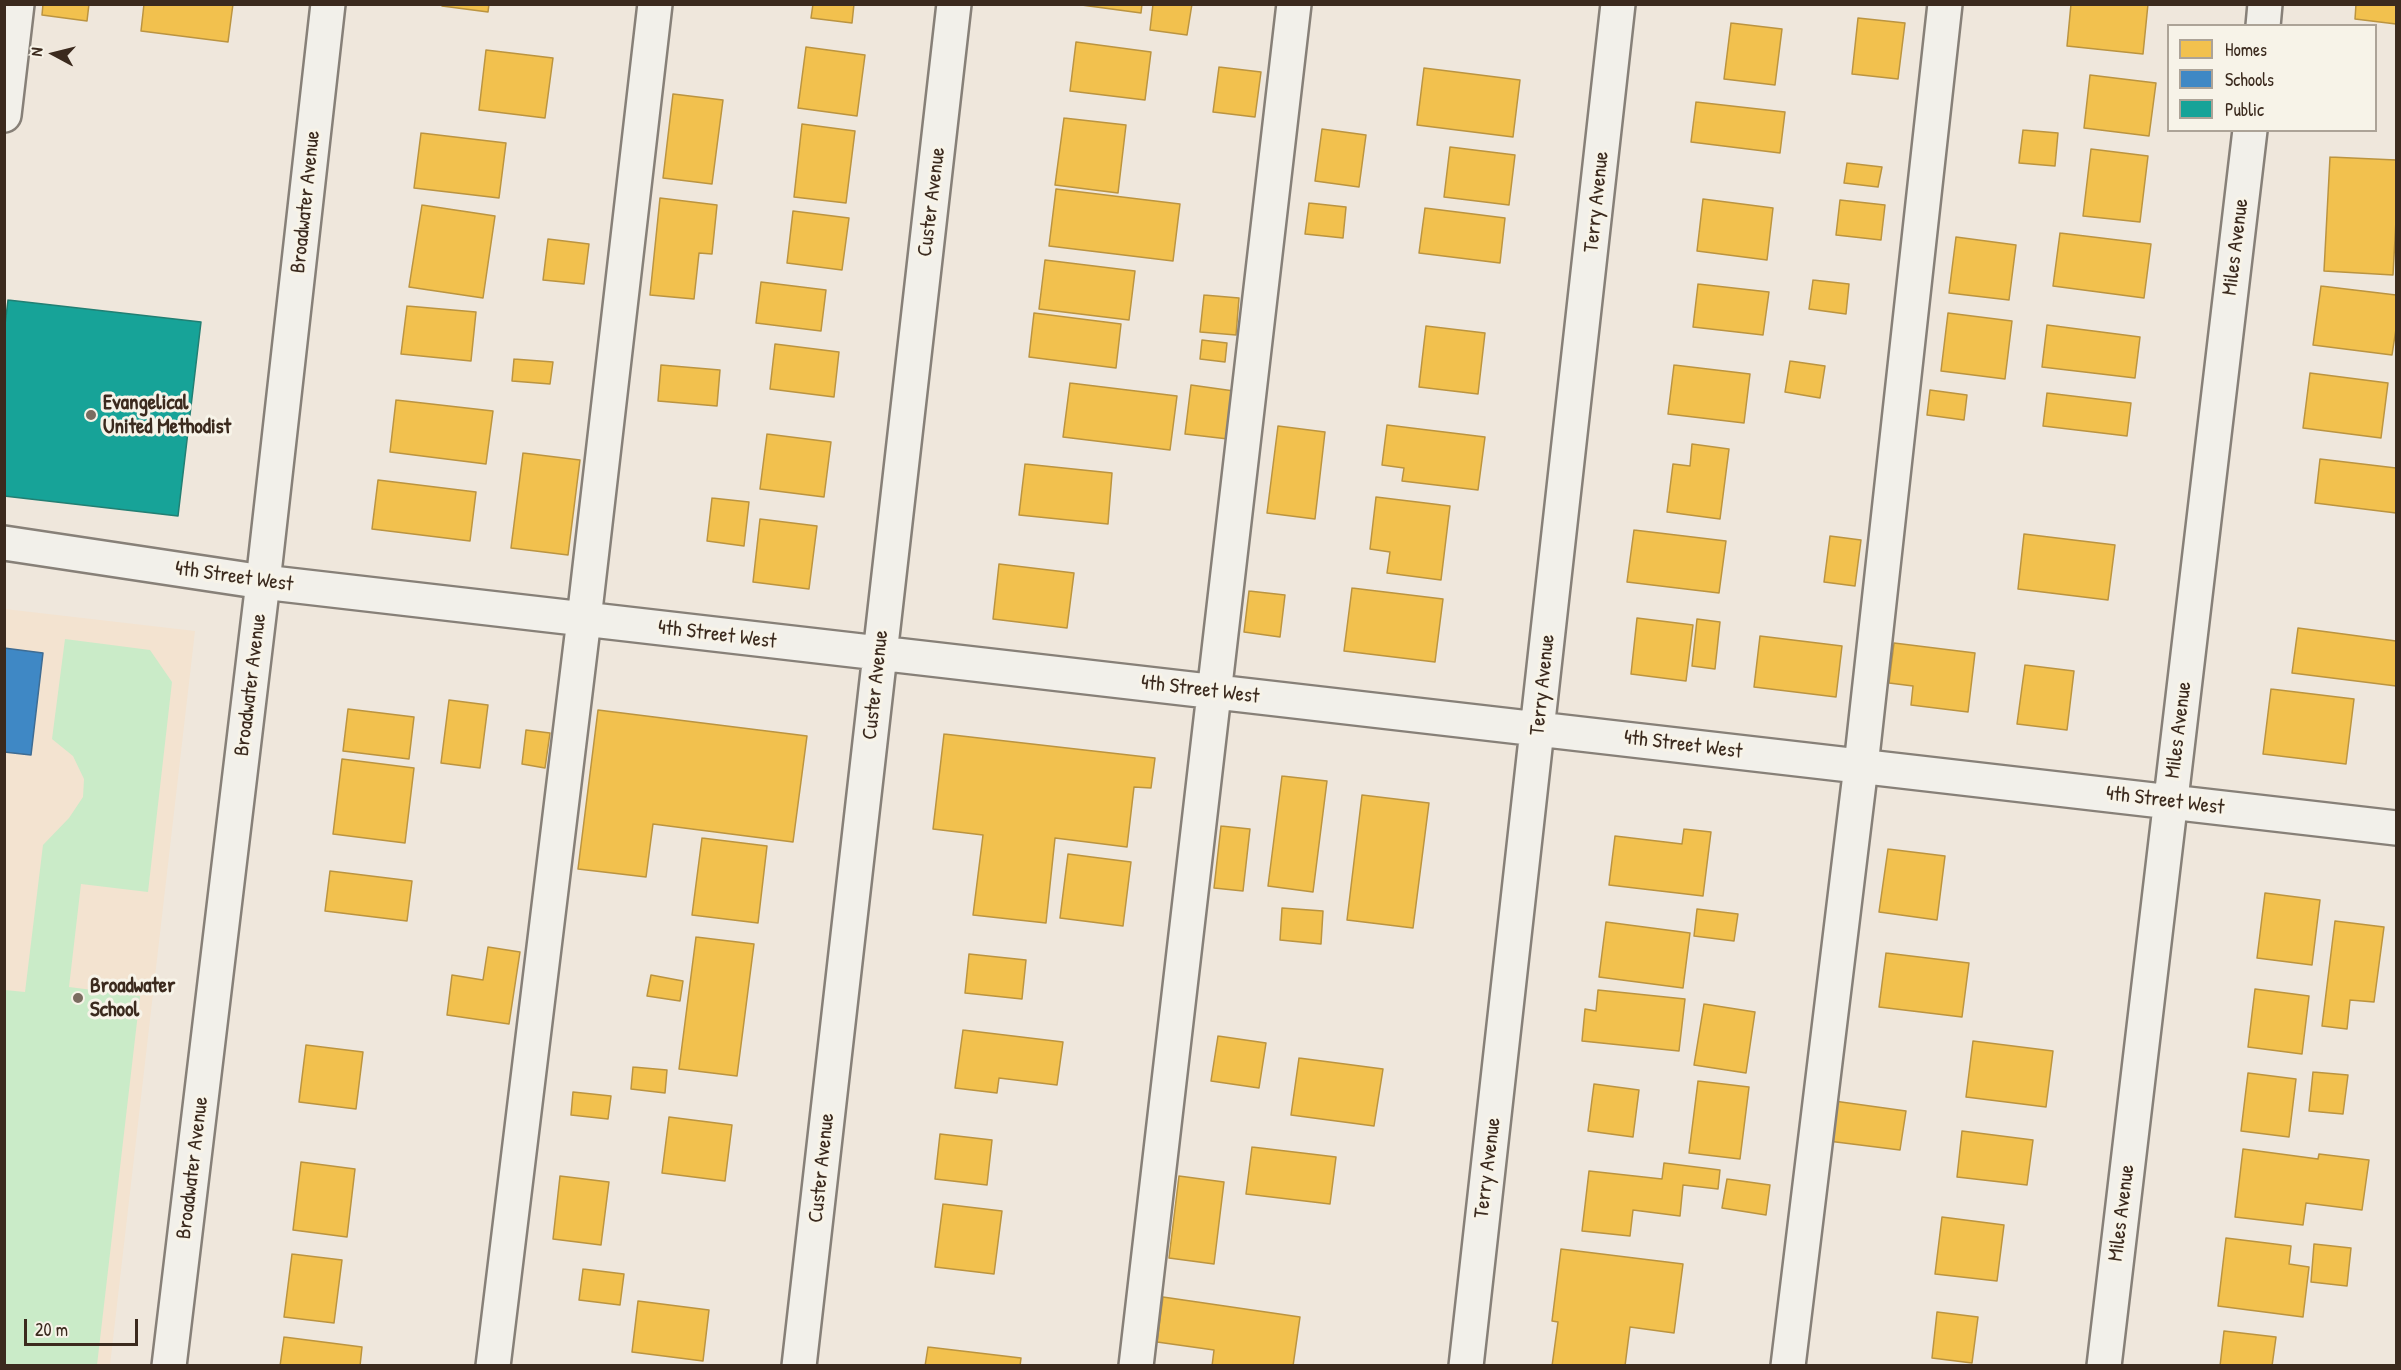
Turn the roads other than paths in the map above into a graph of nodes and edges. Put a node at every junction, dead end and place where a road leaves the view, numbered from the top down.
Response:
1 (17, 4) edge
2 (328, 4) edge
3 (655, 4) edge
4 (954, 4) edge
5 (1294, 4) edge
6 (1618, 4) edge
7 (1945, 4) edge
8 (2265, 4) edge
9 (2263, 24) edge
10 (4, 115) edge
11 (2250, 132) edge
12 (4, 543) edge
13 (263, 582) junction
14 (584, 619) junction
15 (880, 653) junction
16 (1215, 692) junction
17 (1539, 729) junction
18 (1861, 766) junction
19 (2170, 802) junction
20 (2397, 828) edge
21 (169, 1365) edge
22 (493, 1365) edge
23 (799, 1365) edge
24 (1136, 1365) edge
25 (1466, 1365) edge
26 (1788, 1365) edge
27 (2104, 1365) edge

1 - 10 street
2 - 13 street, Broadwater Avenue
3 - 14 street
4 - 15 street, Custer Avenue
5 - 16 street
6 - 17 street, Terry Avenue
7 - 18 street
8 - 9 street
11 - 19 street, Miles Avenue
12 - 13 street, 4th Street West
13 - 14 street, 4th Street West
13 - 21 street, Broadwater Avenue
14 - 15 street, 4th Street West
14 - 22 street
15 - 16 street, 4th Street West
15 - 23 street, Custer Avenue
16 - 17 street, 4th Street West
16 - 24 street
17 - 18 street, 4th Street West
17 - 25 street, Terry Avenue
18 - 19 street, 4th Street West
18 - 26 street
19 - 20 street, 4th Street West
19 - 27 street, Miles Avenue

